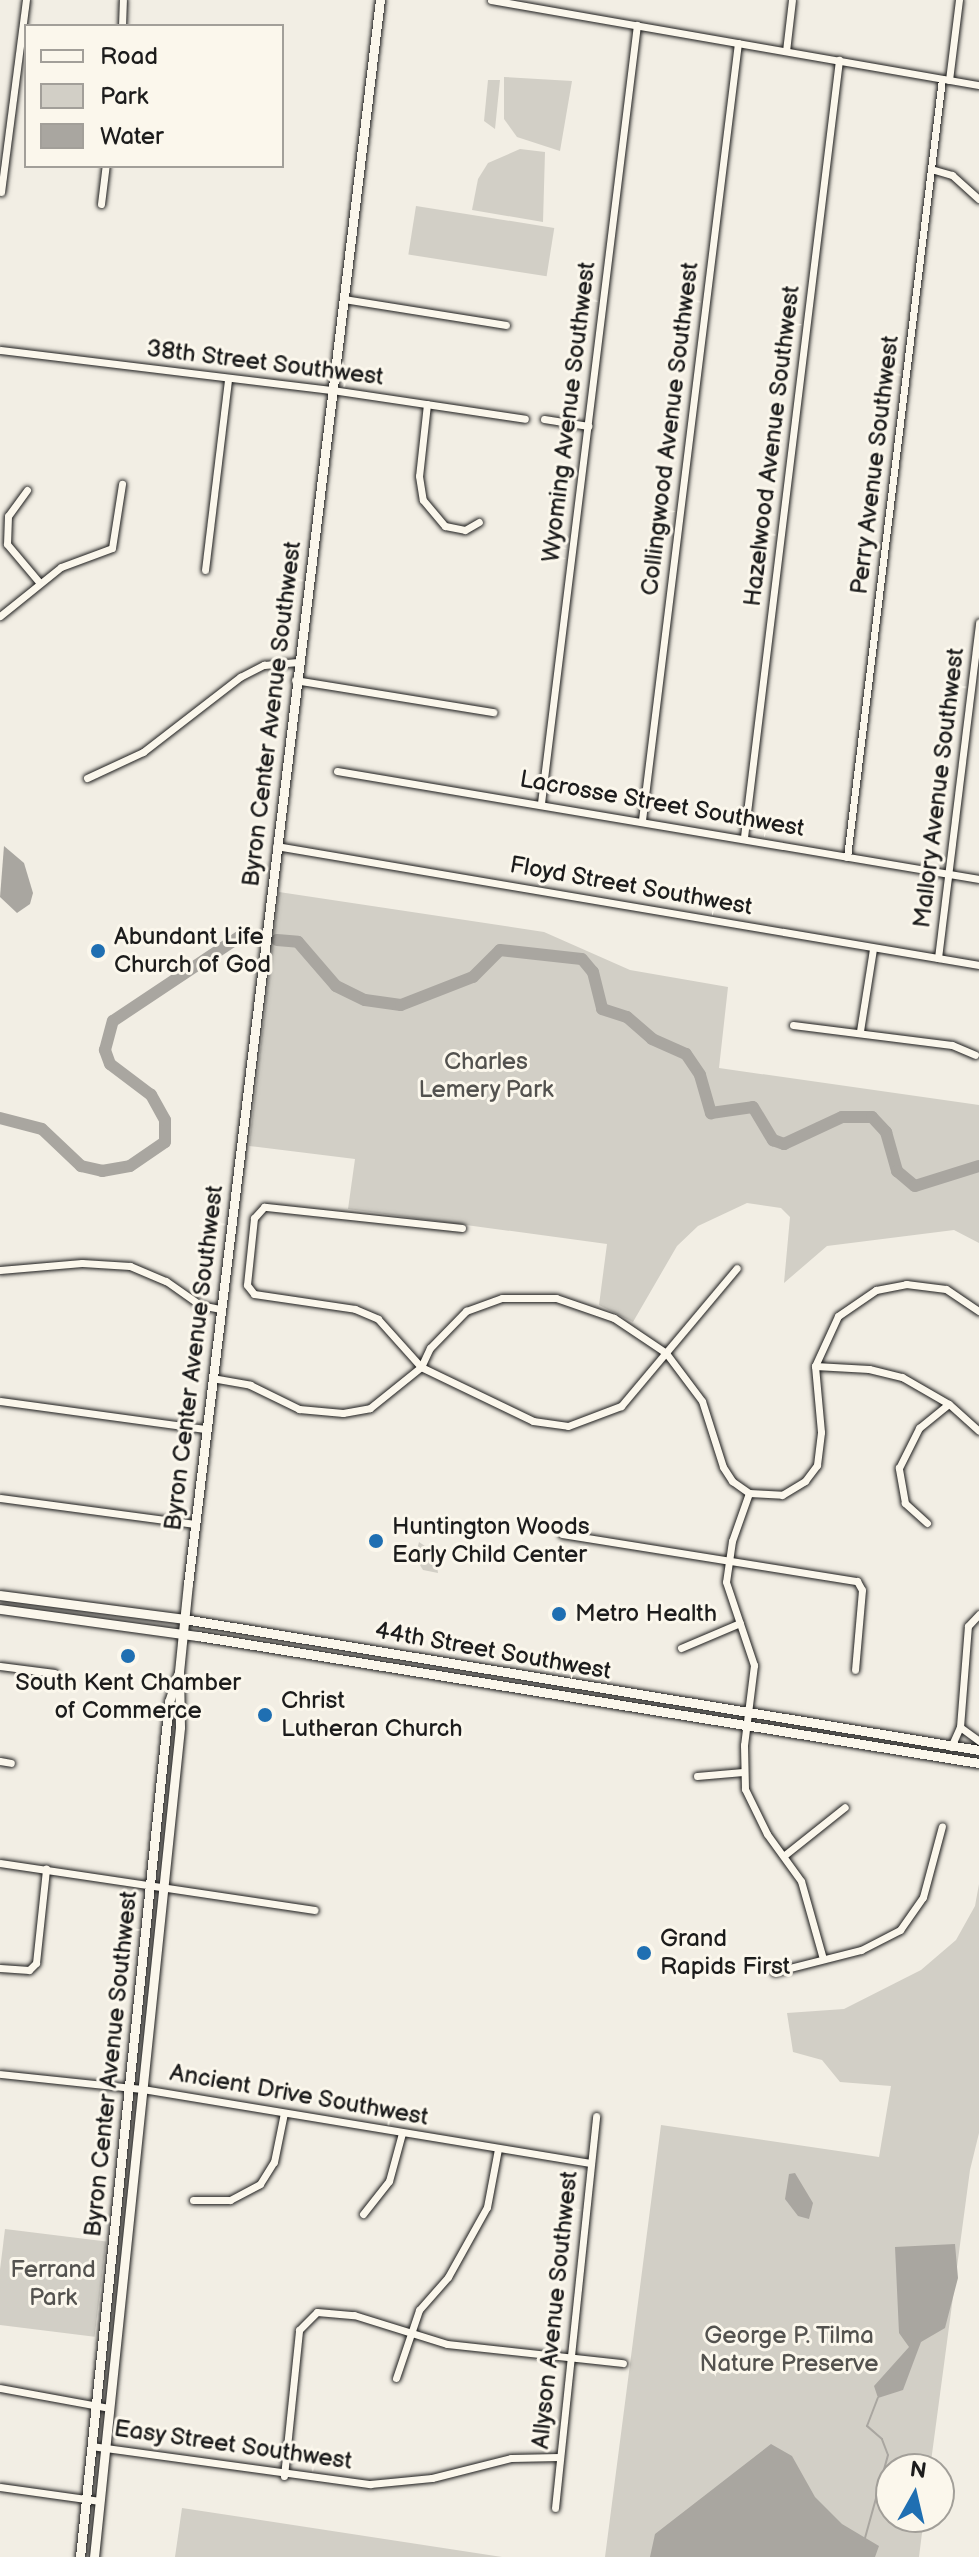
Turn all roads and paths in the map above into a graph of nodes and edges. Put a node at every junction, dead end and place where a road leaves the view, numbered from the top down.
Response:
1 (26, 0) edge
2 (123, 0) edge
3 (380, 0) edge
4 (491, 0) edge
5 (792, 0) edge
6 (959, 0) edge
7 (122, 24) edge
8 (637, 25) junction
9 (738, 43) junction
10 (786, 51) junction
11 (839, 60) junction
12 (945, 79) junction
13 (979, 85) edge
14 (106, 168) edge
15 (931, 169) junction
16 (1, 192) edge
17 (979, 199) edge
18 (101, 204) dead end
19 (344, 299) junction
20 (506, 325) dead end
21 (0, 350) edge
22 (228, 379) junction
23 (332, 390) junction
24 (427, 404) junction
25 (525, 419) dead end
26 (544, 419) dead end
27 (588, 426) junction
28 (122, 484) dead end
29 (27, 490) dead end
30 (479, 522) dead end
31 (205, 570) dead end
32 (39, 582) junction
33 (0, 616) edge
34 (979, 622) edge
35 (298, 662) junction
36 (295, 680) junction
37 (493, 712) dead end
38 (337, 771) dead end
39 (87, 778) dead end
40 (541, 803) junction
41 (642, 820) junction
42 (744, 837) junction
43 (276, 846) junction
44 (847, 857) junction
45 (948, 874) junction
46 (979, 879) edge
47 (873, 949) junction
48 (938, 958) junction
49 (979, 965) edge
50 (793, 1025) dead end
51 (860, 1031) junction
52 (975, 1055) dead end
53 (462, 1228) dead end
54 (737, 1268) dead end
55 (0, 1270) edge
56 (220, 1309) junction
57 (979, 1311) edge
58 (666, 1353) junction
59 (815, 1366) junction
60 (421, 1367) junction
61 (211, 1378) junction
62 (0, 1401) edge
63 (949, 1404) junction
64 (205, 1429) junction
65 (979, 1431) edge
66 (749, 1493) junction
67 (0, 1498) edge
68 (927, 1523) dead end
69 (195, 1524) junction
70 (562, 1534) dead end
71 (728, 1558) junction
72 (0, 1595) edge
73 (0, 1609) edge
74 (979, 1614) edge
75 (184, 1619) junction
76 (740, 1623) junction
77 (183, 1633) junction
78 (681, 1648) dead end
79 (0, 1666) edge
80 (855, 1670) dead end
81 (179, 1672) junction
82 (55, 1673) dead end
83 (588, 1687) junction
84 (568, 1698) junction
85 (748, 1714) junction
86 (960, 1727) junction
87 (746, 1729) junction
88 (979, 1741) edge
89 (951, 1747) junction
90 (979, 1750) edge
91 (0, 1761) edge
92 (11, 1763) dead end
93 (979, 1763) edge
94 (743, 1772) junction
95 (697, 1776) dead end
96 (845, 1807) dead end
97 (942, 1826) dead end
98 (786, 1854) junction
99 (0, 1863) edge
100 (46, 1869) junction
101 (150, 1883) junction
102 (164, 1885) junction
103 (315, 1910) dead end
104 (823, 1959) junction
105 (0, 1968) edge
106 (774, 1972) dead end
107 (0, 2074) edge
108 (128, 2089) junction
109 (143, 2089) junction
110 (284, 2113) junction
111 (596, 2116) dead end
112 (402, 2133) junction
113 (498, 2149) junction
114 (590, 2163) junction
115 (193, 2200) dead end
116 (363, 2214) dead end
117 (410, 2334) junction
118 (570, 2358) junction
119 (623, 2363) dead end
120 (396, 2378) dead end
121 (0, 2388) edge
122 (96, 2406) junction
123 (109, 2408) junction
124 (91, 2446) junction
125 (105, 2448) junction
126 (559, 2457) junction
127 (284, 2476) junction
128 (0, 2487) edge
129 (86, 2499) junction
130 (100, 2501) junction
131 (555, 2508) dead end
132 (80, 2557) edge
133 (94, 2557) edge

1 - 16 street
2 - 7 street
3 - 19 main road, Byron Center Avenue Southwest
4 - 8 street
5 - 10 street
6 - 12 street, Perry Avenue Southwest
8 - 9 street
8 - 27 street, Wyoming Avenue Southwest
9 - 10 street
9 - 41 street, Collingwood Avenue Southwest
10 - 11 street
11 - 12 street
11 - 42 street, Hazelwood Avenue Southwest
12 - 13 street
12 - 15 street, Perry Avenue Southwest
14 - 18 street
15 - 17 street
15 - 44 street, Perry Avenue Southwest
19 - 20 street
19 - 23 main road, Byron Center Avenue Southwest
21 - 22 street, 38th Street Southwest
22 - 23 street, 38th Street Southwest
22 - 31 street
23 - 24 street, 38th Street Southwest
23 - 35 main road, Byron Center Avenue Southwest
24 - 25 street, 38th Street Southwest
24 - 30 street
26 - 27 street
27 - 40 street, Wyoming Avenue Southwest
28 - 32 street
29 - 32 street
32 - 33 street
34 - 45 street, Mallory Avenue Southwest
35 - 36 main road, Byron Center Avenue Southwest
35 - 39 street
36 - 37 street
36 - 43 main road, Byron Center Avenue Southwest
38 - 40 street, Lacrosse Street Southwest
40 - 41 street, Lacrosse Street Southwest
41 - 42 street, Lacrosse Street Southwest
42 - 44 street, Lacrosse Street Southwest
43 - 47 street, Floyd Street Southwest
43 - 56 main road, Byron Center Avenue Southwest
44 - 45 street, Lacrosse Street Southwest
45 - 46 street, Lacrosse Street Southwest
45 - 48 street, Mallory Avenue Southwest
47 - 48 street, Floyd Street Southwest
47 - 51 street
48 - 49 street, Floyd Street Southwest
50 - 51 street
51 - 52 street
53 - 60 street
54 - 58 street
55 - 56 street
56 - 61 main road, Byron Center Avenue Southwest
57 - 59 street
58 - 60 street
58 - 60 street
58 - 66 street
59 - 63 street
59 - 66 street
60 - 61 street
61 - 64 main road, Byron Center Avenue Southwest
62 - 64 street
63 - 65 street
63 - 68 street
64 - 69 main road, Byron Center Avenue Southwest
66 - 71 street
67 - 69 street
69 - 75 main road, Byron Center Avenue Southwest
70 - 71 street
71 - 76 street
71 - 80 street
72 - 75 main road, 44th Street Southwest
73 - 77 main road, 44th Street Southwest
74 - 86 street
75 - 77 main road, Byron Center Avenue Southwest
75 - 83 main road, 44th Street Southwest
76 - 78 street
76 - 85 street
77 - 81 main road, Byron Center Avenue Southwest
77 - 84 main road, 44th Street Southwest
79 - 82 street
81 - 101 main road, Byron Center Avenue Southwest
81 - 102 main road, Byron Center Avenue Southwest
83 - 84 main road
83 - 85 main road, 44th Street Southwest
84 - 87 main road, 44th Street Southwest
85 - 87 street
85 - 89 main road, 44th Street Southwest
86 - 88 street
86 - 89 street
87 - 93 main road, 44th Street Southwest
87 - 94 street
89 - 90 main road, 44th Street Southwest
91 - 92 street
94 - 95 street
94 - 98 street
96 - 98 street
97 - 104 street
98 - 104 street
99 - 100 street
100 - 101 street
100 - 105 street
101 - 102 street
101 - 108 main road, Byron Center Avenue Southwest
102 - 103 street
102 - 109 main road, Byron Center Avenue Southwest
104 - 106 street
107 - 108 street, Ancient Drive Southwest
108 - 109 street, Ancient Drive Southwest
108 - 122 main road, Byron Center Avenue Southwest
109 - 110 street, Ancient Drive Southwest
109 - 123 main road, Byron Center Avenue Southwest
110 - 112 street, Ancient Drive Southwest
110 - 115 street
111 - 114 street, Allyson Avenue Southwest
112 - 113 street, Ancient Drive Southwest
112 - 116 street
113 - 114 street, Ancient Drive Southwest
113 - 117 street
114 - 118 street, Allyson Avenue Southwest
117 - 118 street
117 - 120 street
117 - 127 street
118 - 119 street
118 - 126 street, Allyson Avenue Southwest
121 - 122 street
122 - 123 street
122 - 124 main road, Byron Center Avenue Southwest
123 - 125 main road, Byron Center Avenue Southwest
124 - 125 street, Easy Street Southwest
124 - 129 main road, Byron Center Avenue Southwest
125 - 127 street, Easy Street Southwest
125 - 130 main road, Byron Center Avenue Southwest
126 - 127 street, Easy Street Southwest
126 - 131 street, Allyson Avenue Southwest
128 - 129 street
129 - 130 street
129 - 132 main road, Byron Center Avenue Southwest
130 - 133 main road, Byron Center Avenue Southwest

